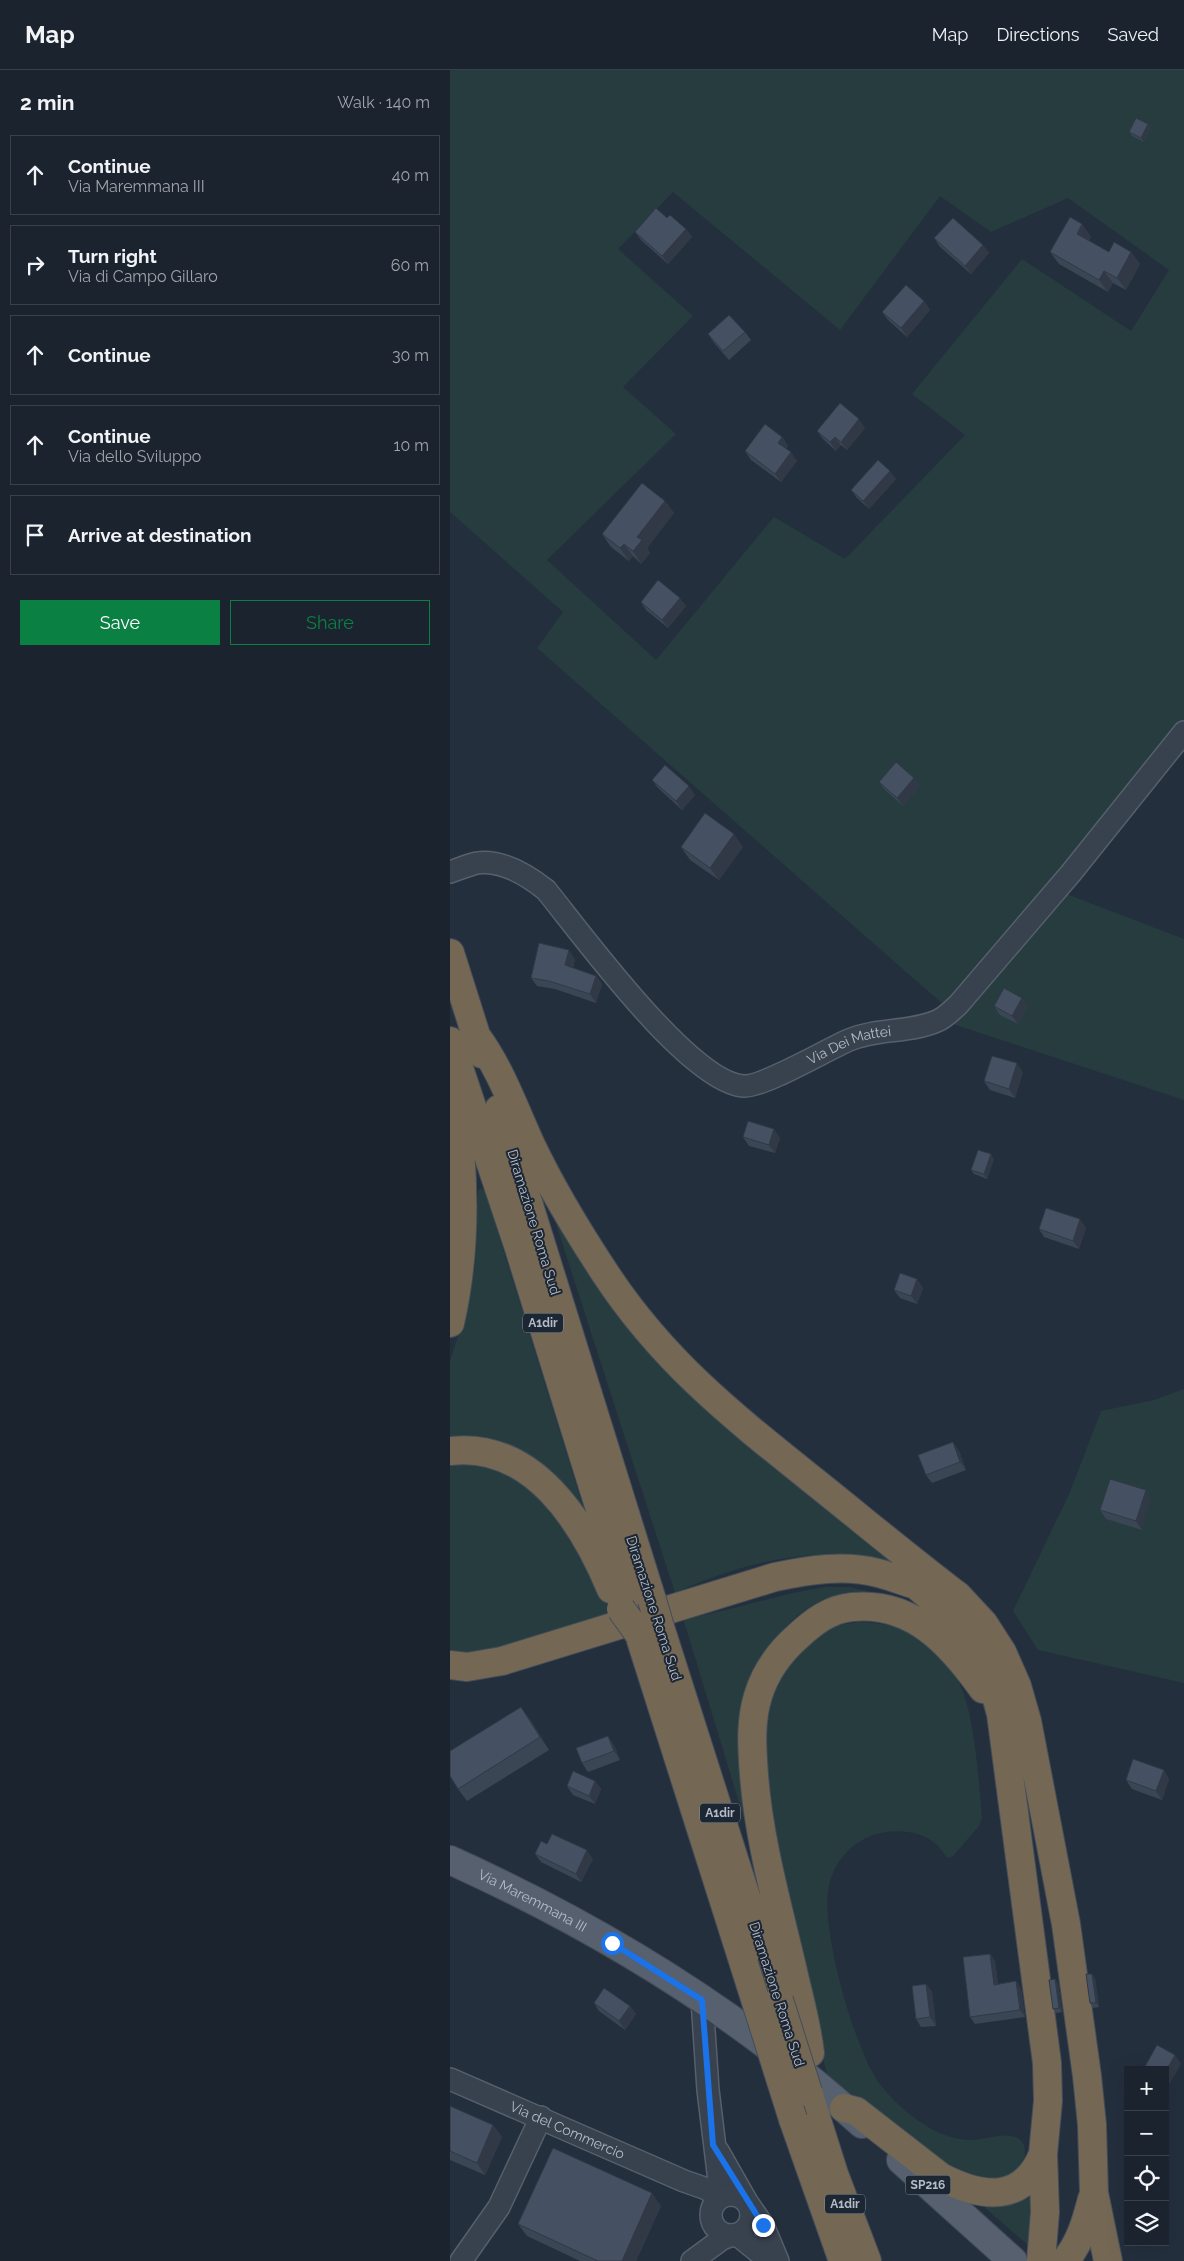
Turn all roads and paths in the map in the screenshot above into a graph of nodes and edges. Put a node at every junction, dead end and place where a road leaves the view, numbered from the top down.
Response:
1 (1184, 732) edge
2 (450, 872) edge
3 (450, 953) edge
4 (477, 1037) junction
5 (450, 1040) edge
6 (450, 1077) edge
7 (450, 1323) edge
8 (450, 1451) edge
9 (917, 1586) junction
10 (958, 1596) junction
11 (634, 1605) junction
12 (650, 1630) junction
13 (450, 1665) edge
14 (1001, 1714) junction
15 (450, 1860) edge
16 (702, 2000) junction
17 (450, 2079) edge
18 (808, 2092) junction
19 (844, 2108) junction
20 (541, 2117) junction
21 (713, 2145) junction
22 (1043, 2154) junction
23 (1094, 2193) junction
24 (747, 2202) junction
25 (716, 2203) junction
26 (732, 2235) junction
27 (461, 2261) edge
28 (686, 2261) edge
29 (692, 2261) edge
30 (766, 2261) edge
31 (778, 2261) edge
32 (843, 2261) edge
33 (867, 2261) edge
34 (1012, 2261) edge
35 (1041, 2261) edge
36 (1064, 2261) edge
37 (1108, 2261) edge

1 - 2 street, Via Dei Mattei
3 - 4 highway, Diramazione Roma Sud / A1dir
4 - 10 highway
4 - 11 highway, Diramazione Roma Sud / A1dir
5 - 11 highway, Diramazione Roma Sud / A1dir
6 - 7 highway
8 - 11 highway
9 - 10 highway
9 - 13 highway
9 - 14 highway
10 - 23 highway
11 - 12 highway, Diramazione Roma Sud / A1dir, bridge
12 - 18 highway, Diramazione Roma Sud / A1dir, bridge
12 - 32 highway, Diramazione Roma Sud / A1dir, bridge
14 - 18 highway
14 - 22 highway
15 - 16 main road, Via Maremmana III / SP216
16 - 19 main road, Via Maremmana III / SP216
16 - 21 street
17 - 20 street, Via del Commercio
18 - 33 highway, Diramazione Roma Sud / A1dir
19 - 22 highway
19 - 34 main road, Via Maremmana III / SP216
20 - 25 street, Via del Commercio
20 - 27 street
21 - 24 street
21 - 25 street
22 - 35 highway
23 - 36 highway
23 - 37 highway
24 - 25 street
24 - 26 street
24 - 31 street
25 - 26 street
25 - 28 street
26 - 29 street
26 - 30 street

